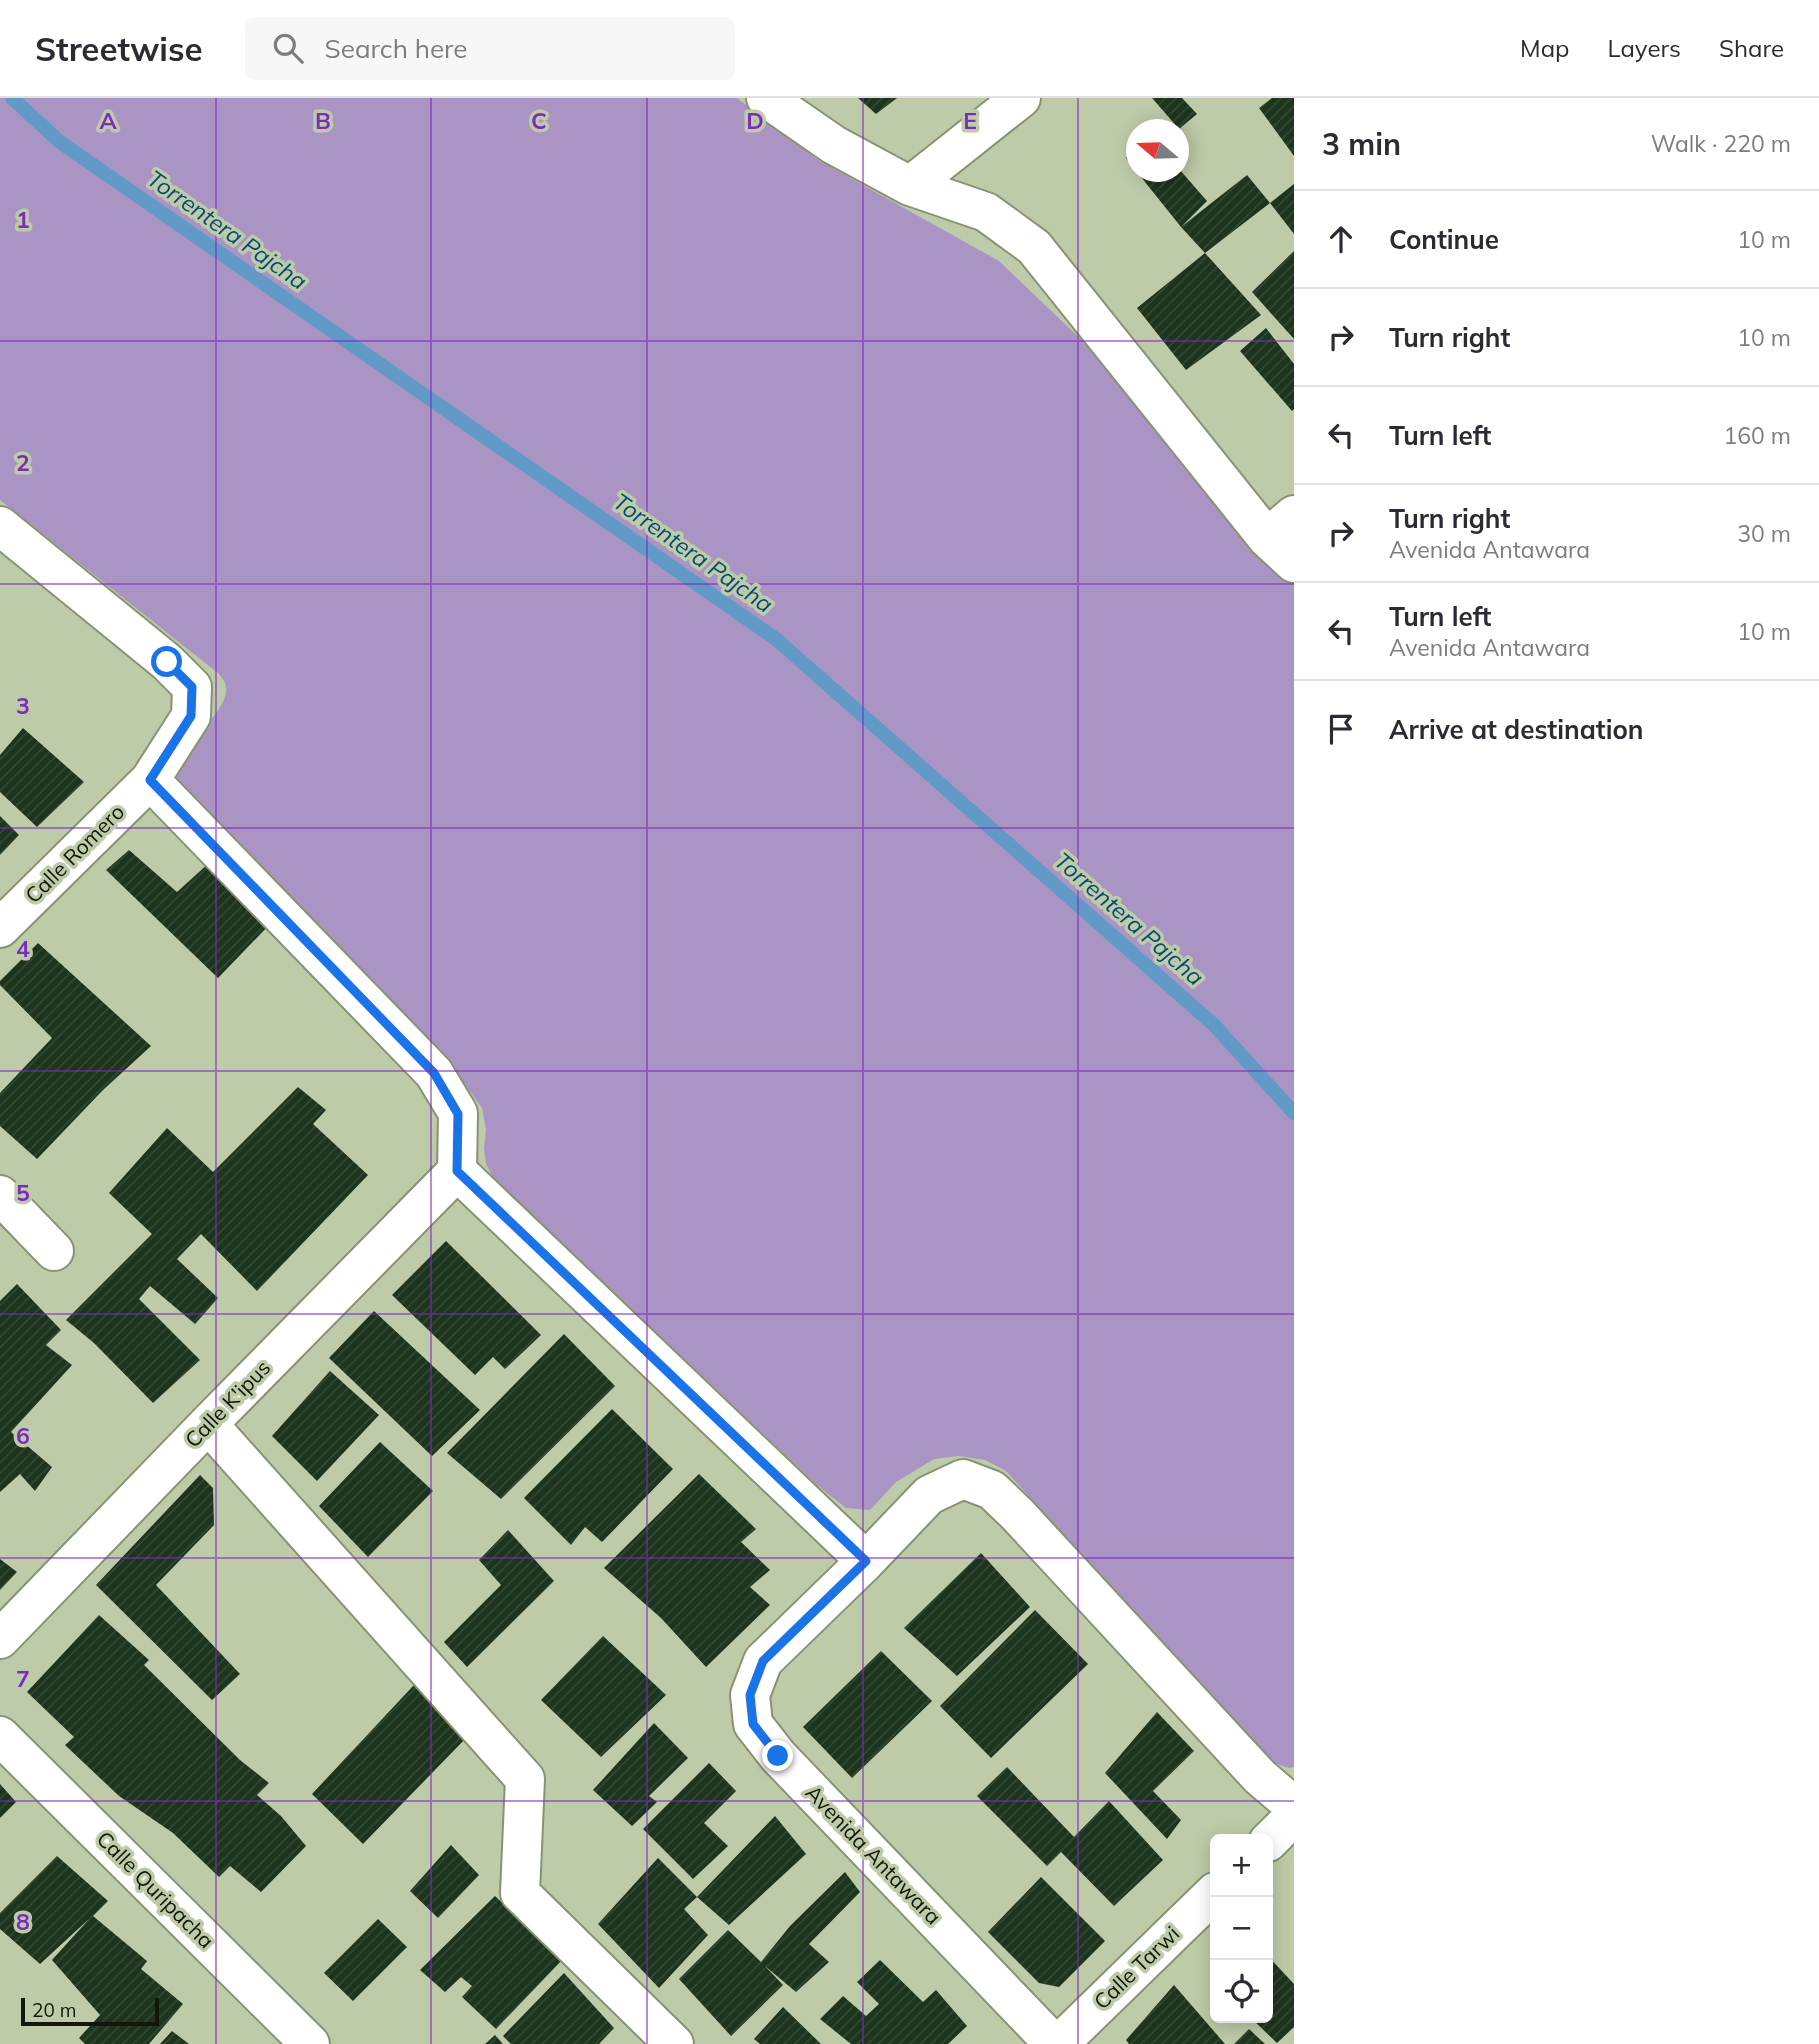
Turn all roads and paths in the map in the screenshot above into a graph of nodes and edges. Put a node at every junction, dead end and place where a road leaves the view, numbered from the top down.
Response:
1 (766, 98) edge
2 (1021, 98) edge
3 (910, 186) junction
4 (0, 526) edge
5 (1285, 539) edge
6 (150, 780) junction
7 (0, 928) edge
8 (457, 1171) junction
9 (0, 1195) edge
10 (54, 1251) dead end
11 (208, 1424) junction
12 (866, 1561) junction
13 (0, 1639) edge
14 (0, 1736) edge
15 (1294, 1806) edge
16 (1294, 1816) edge
17 (1273, 1837) edge
18 (1210, 1897) edge
19 (310, 2044) edge
20 (674, 2044) edge
21 (1056, 2044) edge

1 - 3 street
2 - 3 street
3 - 5 street
4 - 6 street, Calle Romero
6 - 7 street, Calle Romero
6 - 8 street
8 - 11 street, Calle K'ipus
8 - 12 street
9 - 10 street
11 - 13 street, Calle K'ipus
11 - 20 street
12 - 15 street, Avenida Antawara
12 - 21 street, Avenida Antawara
14 - 19 street, Calle Quripacha
16 - 17 street
18 - 21 street, Calle Tarwi

